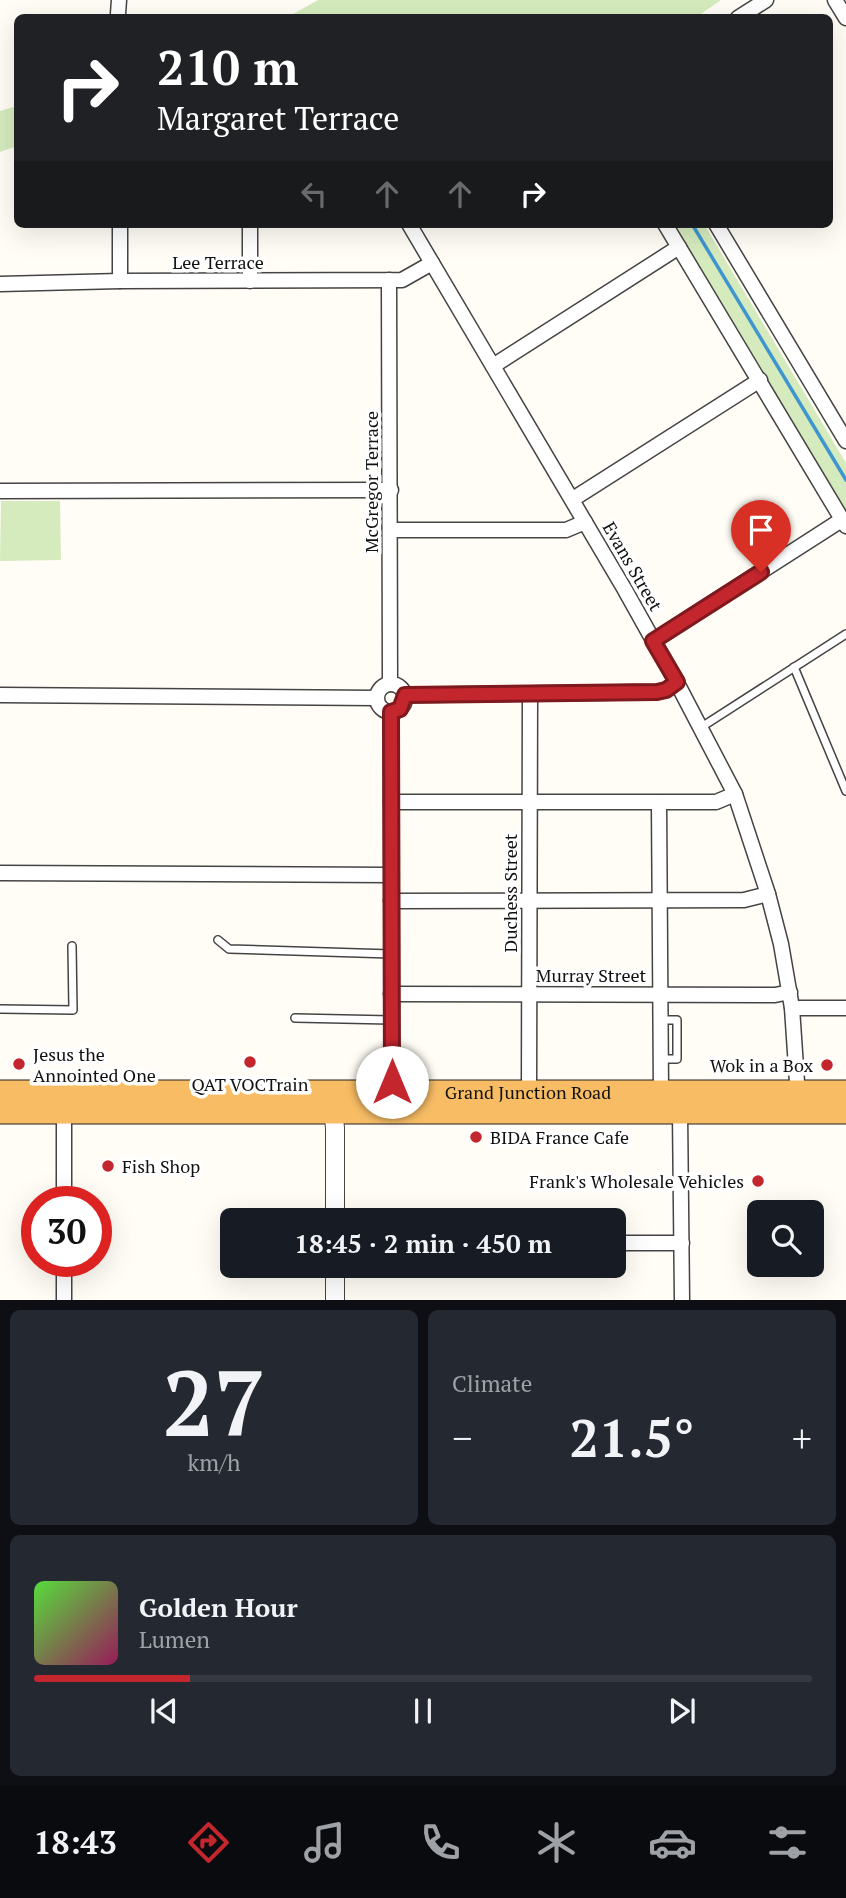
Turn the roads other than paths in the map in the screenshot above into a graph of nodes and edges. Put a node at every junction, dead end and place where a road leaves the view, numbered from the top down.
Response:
1 (766, 0) edge
2 (835, 0) edge
3 (744, 14) edge
4 (846, 18) edge
5 (120, 228) edge
6 (250, 228) edge
7 (412, 228) edge
8 (667, 228) edge
9 (718, 228) edge
10 (679, 247) junction
11 (432, 263) junction
12 (389, 280) junction
13 (120, 281) junction
14 (250, 281) junction
15 (0, 285) edge
16 (493, 366) junction
17 (760, 380) junction
18 (846, 440) edge
19 (391, 490) junction
20 (0, 491) edge
21 (573, 499) junction
22 (585, 522) junction
23 (844, 522) edge
24 (390, 530) junction
25 (846, 634) edge
26 (653, 641) junction
27 (794, 667) junction
28 (677, 682) junction
29 (390, 684) junction
30 (530, 694) junction
31 (0, 695) edge
32 (405, 695) junction
33 (376, 698) junction
34 (391, 712) junction
35 (700, 728) junction
36 (846, 791) edge
37 (735, 794) junction
38 (391, 802) junction
39 (529, 802) junction
40 (659, 803) junction
41 (0, 873) edge
42 (391, 875) junction
43 (768, 894) junction
44 (659, 900) junction
45 (391, 901) junction
46 (529, 901) junction
47 (218, 940) dead end
48 (72, 946) dead end
49 (391, 954) junction
50 (790, 992) junction
51 (391, 994) junction
52 (529, 994) junction
53 (659, 995) junction
54 (792, 1008) junction
55 (846, 1008) edge
56 (0, 1009) edge
57 (295, 1018) dead end
58 (391, 1020) junction
59 (0, 1092) edge
60 (528, 1092) junction
61 (661, 1092) junction
62 (846, 1092) edge
63 (332, 1102) junction
64 (799, 1102) junction
65 (392, 1103) junction
66 (0, 1112) edge
67 (680, 1112) junction
68 (846, 1112) edge
69 (64, 1113) junction
70 (64, 1186) edge
71 (335, 1208) edge
72 (626, 1243) edge
73 (682, 1243) junction
74 (64, 1277) edge
75 (335, 1278) edge
76 (64, 1300) edge
77 (335, 1300) edge
78 (681, 1300) edge

1 - 3 street
2 - 4 street
5 - 13 street
6 - 14 street
7 - 11 street, Evans Street
8 - 10 street
9 - 18 street
10 - 16 street
10 - 17 street
11 - 12 street, Lee Terrace
11 - 16 street, Evans Street
12 - 14 street, Lee Terrace
12 - 19 street, McGregor Terrace
13 - 14 street, Lee Terrace
13 - 15 street, Lee Terrace
16 - 21 street, Evans Street
17 - 21 street
17 - 23 street
19 - 20 street
19 - 24 street, McGregor Terrace
21 - 22 street, Evans Street
22 - 24 street
22 - 26 street, Evans Street
23 - 26 street
24 - 29 street, McGregor Terrace
25 - 27 lane
26 - 28 street, Evans Street
27 - 35 lane
27 - 36 lane
28 - 30 street
28 - 35 street, Evans Street
29 - 32 street
29 - 33 street
30 - 32 street
30 - 39 street, Duchess Street
31 - 33 street
32 - 34 street
33 - 34 street
34 - 38 street
35 - 37 street, Evans Street
37 - 40 street
37 - 43 street, Evans Street
38 - 39 street
38 - 42 street
39 - 40 street
39 - 46 street, Duchess Street
40 - 44 street
41 - 42 street
42 - 45 street
43 - 44 street
43 - 50 street, Evans Street
44 - 46 street
44 - 53 street
45 - 46 street
45 - 49 street
46 - 52 street, Duchess Street
47 - 49 lane
48 - 56 lane
49 - 51 street
50 - 53 street, Murray Street
50 - 54 street, Evans Street
51 - 52 street, Murray Street
51 - 58 street
52 - 53 street, Murray Street
52 - 60 street, Duchess Street
53 - 61 street
54 - 55 street
54 - 64 street, Evans Street
57 - 58 lane
58 - 65 street
59 - 63 highway, Grand Junction Road
60 - 61 highway, Grand Junction Road
60 - 65 highway, Grand Junction Road
61 - 64 highway, Grand Junction Road
62 - 64 highway, Grand Junction Road
63 - 65 highway, Grand Junction Road
63 - 69 highway, Grand Junction Road
63 - 71 street
64 - 67 highway, Grand Junction Road
64 - 68 highway, Grand Junction Road
65 - 67 highway, Grand Junction Road
66 - 69 highway, Grand Junction Road
67 - 73 street
69 - 70 street
72 - 73 street
73 - 78 street
74 - 76 street
75 - 77 street

